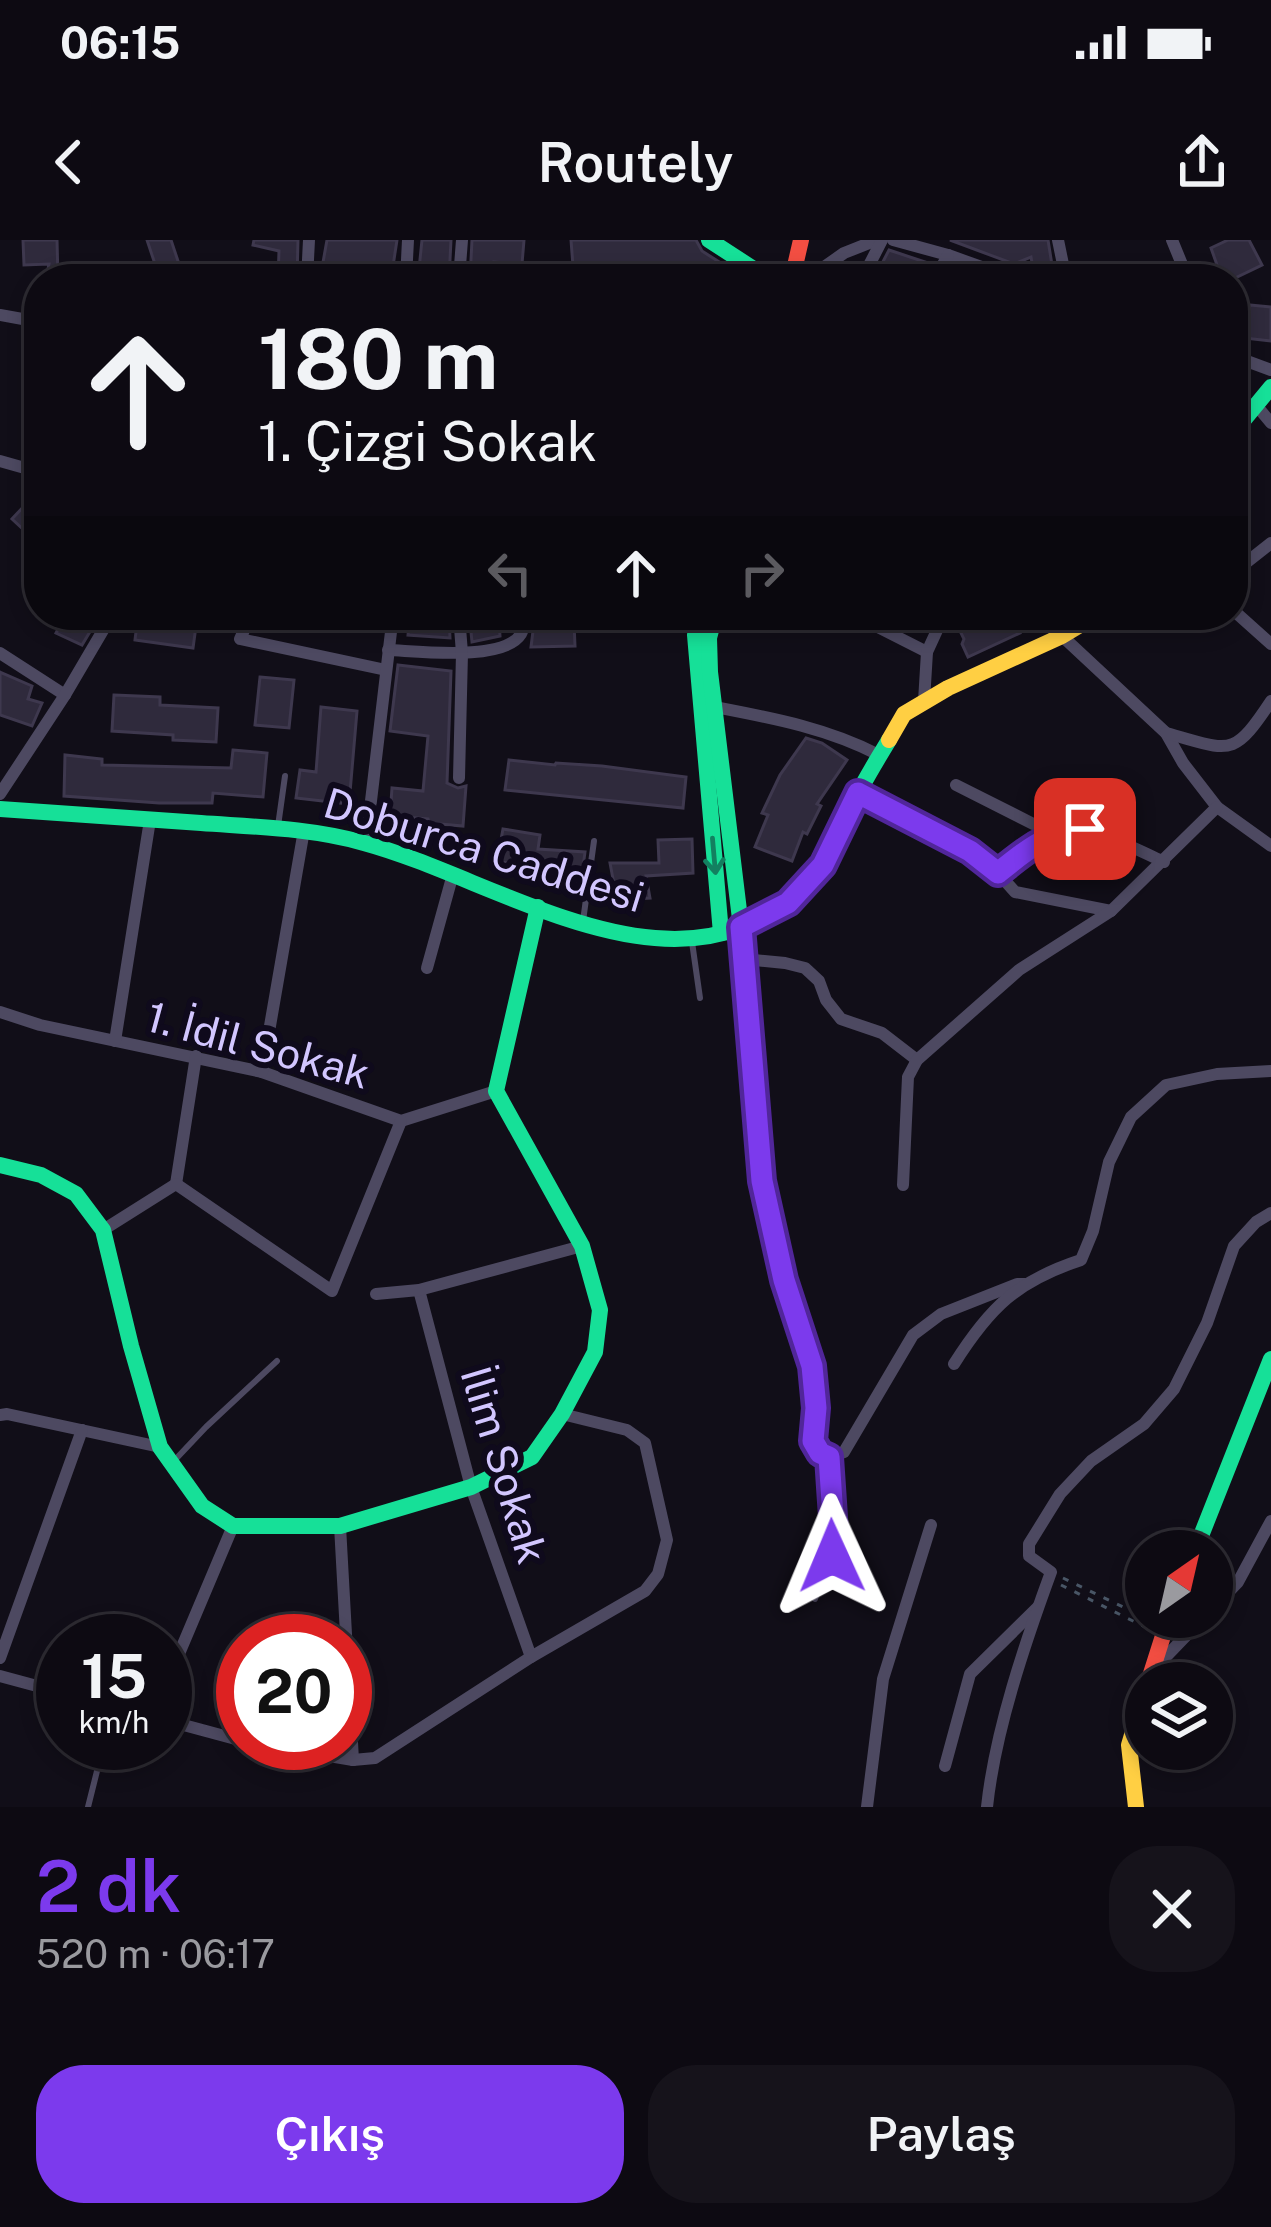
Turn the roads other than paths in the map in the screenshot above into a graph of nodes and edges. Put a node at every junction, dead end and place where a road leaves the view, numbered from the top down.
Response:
1 (709, 240) edge
2 (880, 240) edge
3 (893, 240) edge
4 (948, 255) junction
5 (746, 264) edge
6 (828, 264) edge
7 (943, 264) edge
8 (973, 264) edge
9 (1271, 387) edge
10 (1256, 405) junction
11 (1248, 415) edge
12 (1271, 423) edge
13 (103, 630) edge
14 (244, 630) edge
15 (391, 630) edge
16 (460, 630) edge
17 (522, 630) edge
18 (696, 630) edge
19 (711, 630) edge
20 (884, 630) edge
21 (938, 630) edge
22 (1054, 630) edge
23 (1072, 630) edge
24 (1062, 636) junction
25 (388, 650) junction
26 (928, 652) junction
27 (0, 653) edge
28 (462, 653) junction
29 (386, 670) junction
30 (65, 695) junction
31 (924, 701) junction
32 (1271, 701) edge
33 (708, 708) junction
34 (1166, 734) junction
35 (879, 755) junction
36 (285, 776) dead end
37 (459, 778) dead end
38 (956, 785) dead end
39 (858, 793) junction
40 (0, 794) edge
41 (1217, 807) junction
42 (0, 809) edge
43 (150, 820) junction
44 (278, 829) junction
45 (304, 830) junction
46 (1053, 834) junction
47 (594, 841) dead end
48 (366, 842) junction
49 (1271, 846) edge
50 (1164, 862) junction
51 (998, 873) junction
52 (453, 874) junction
53 (538, 907) junction
54 (1111, 911) junction
55 (582, 925) junction
56 (741, 927) junction
57 (722, 933) junction
58 (691, 938) junction
59 (744, 959) junction
60 (427, 968) dead end
61 (700, 998) dead end
62 (0, 1012) edge
63 (115, 1041) junction
64 (196, 1056) junction
65 (917, 1060) junction
66 (1271, 1071) edge
67 (262, 1072) junction
68 (496, 1091) junction
69 (401, 1120) junction
70 (0, 1166) edge
71 (176, 1184) junction
72 (903, 1185) dead end
73 (1271, 1213) edge
74 (104, 1230) junction
75 (582, 1246) junction
76 (1025, 1284) junction
77 (419, 1290) junction
78 (376, 1294) dead end
79 (1271, 1359) edge
80 (277, 1361) dead end
81 (955, 1364) dead end
82 (562, 1414) junction
83 (0, 1415) edge
84 (82, 1430) junction
85 (160, 1447) junction
86 (829, 1457) junction
87 (172, 1463) junction
88 (471, 1487) junction
89 (1271, 1521) edge
90 (931, 1525) dead end
91 (233, 1526) junction
92 (340, 1526) junction
93 (1203, 1530) edge
94 (1233, 1587) edge
95 (815, 1599) dead end
96 (1039, 1606) junction
97 (345, 1614) edge
98 (192, 1623) edge
99 (1186, 1638) edge
100 (531, 1657) junction
101 (0, 1658) edge
102 (1165, 1662) edge
103 (0, 1676) edge
104 (36, 1686) edge
105 (372, 1758) edge
106 (945, 1766) dead end
107 (97, 1770) edge
108 (1132, 1770) edge
109 (88, 1807) edge
110 (867, 1807) edge
111 (987, 1807) edge
112 (1136, 1807) edge

1 - 5 street
2 - 6 street
3 - 4 street
4 - 7 street
4 - 8 street
9 - 10 street
10 - 11 street
10 - 12 street
13 - 30 street
14 - 29 street
15 - 25 street
16 - 28 street
17 - 28 street
18 - 33 street
19 - 33 street
20 - 26 street
21 - 26 street
22 - 24 street
23 - 24 street, Doburca Caddesi
24 - 31 street, Doburca Caddesi
24 - 34 street
25 - 28 street
25 - 29 street
26 - 31 street
27 - 30 street
28 - 37 street
29 - 48 street
30 - 40 street
31 - 35 street, Doburca Caddesi
32 - 34 street
33 - 35 street
33 - 56 street
33 -> 57 street
34 - 41 street
35 - 39 street, Doburca Caddesi
36 - 44 lane
38 - 46 street
39 - 51 street
39 - 56 street, Doburca Caddesi
41 - 49 street
41 - 50 street
42 - 43 street, Doburca Caddesi
43 - 44 street, Doburca Caddesi
43 - 63 street
44 - 45 street, Doburca Caddesi
45 - 48 street, Doburca Caddesi
45 - 67 street
46 - 50 street
46 - 51 street
47 - 55 lane
48 - 52 street, Doburca Caddesi
50 - 54 street
51 - 54 street
52 - 53 street, Doburca Caddesi
52 - 60 street
53 - 55 street, Doburca Caddesi
53 - 68 street
54 - 65 street
55 - 58 street, Doburca Caddesi
56 - 57 street, Doburca Caddesi
56 - 59 street
57 - 58 street, Doburca Caddesi
58 - 61 lane
59 - 65 street
59 - 86 street
62 - 63 street, 1. İdil Sokak
63 - 64 street, 1. İdil Sokak
64 - 67 street, 1. İdil Sokak
64 - 71 street
65 - 72 street
66 - 76 street
67 - 69 street, 1. İdil Sokak
68 - 69 street, 1. İdil Sokak
68 - 75 street
69 - 71 street
70 - 74 street
71 - 74 street
73 - 96 street
74 - 85 street
75 - 77 street
75 - 82 street
76 - 81 street
76 - 86 street
77 - 78 street
77 - 88 street, İlim Sokak
79 - 93 street
80 - 87 lane
82 - 88 street
82 - 100 street
83 - 84 street
84 - 85 street
84 - 101 street
85 - 87 street
86 - 95 lane
87 - 91 street
88 - 92 street
88 - 100 street, İlim Sokak
89 - 94 street
90 - 110 street
91 - 92 street
91 - 98 street
92 - 97 street
96 - 106 street
96 - 111 street
99 - 102 street
100 - 105 street
103 - 104 street
107 - 109 lane
108 - 112 street

